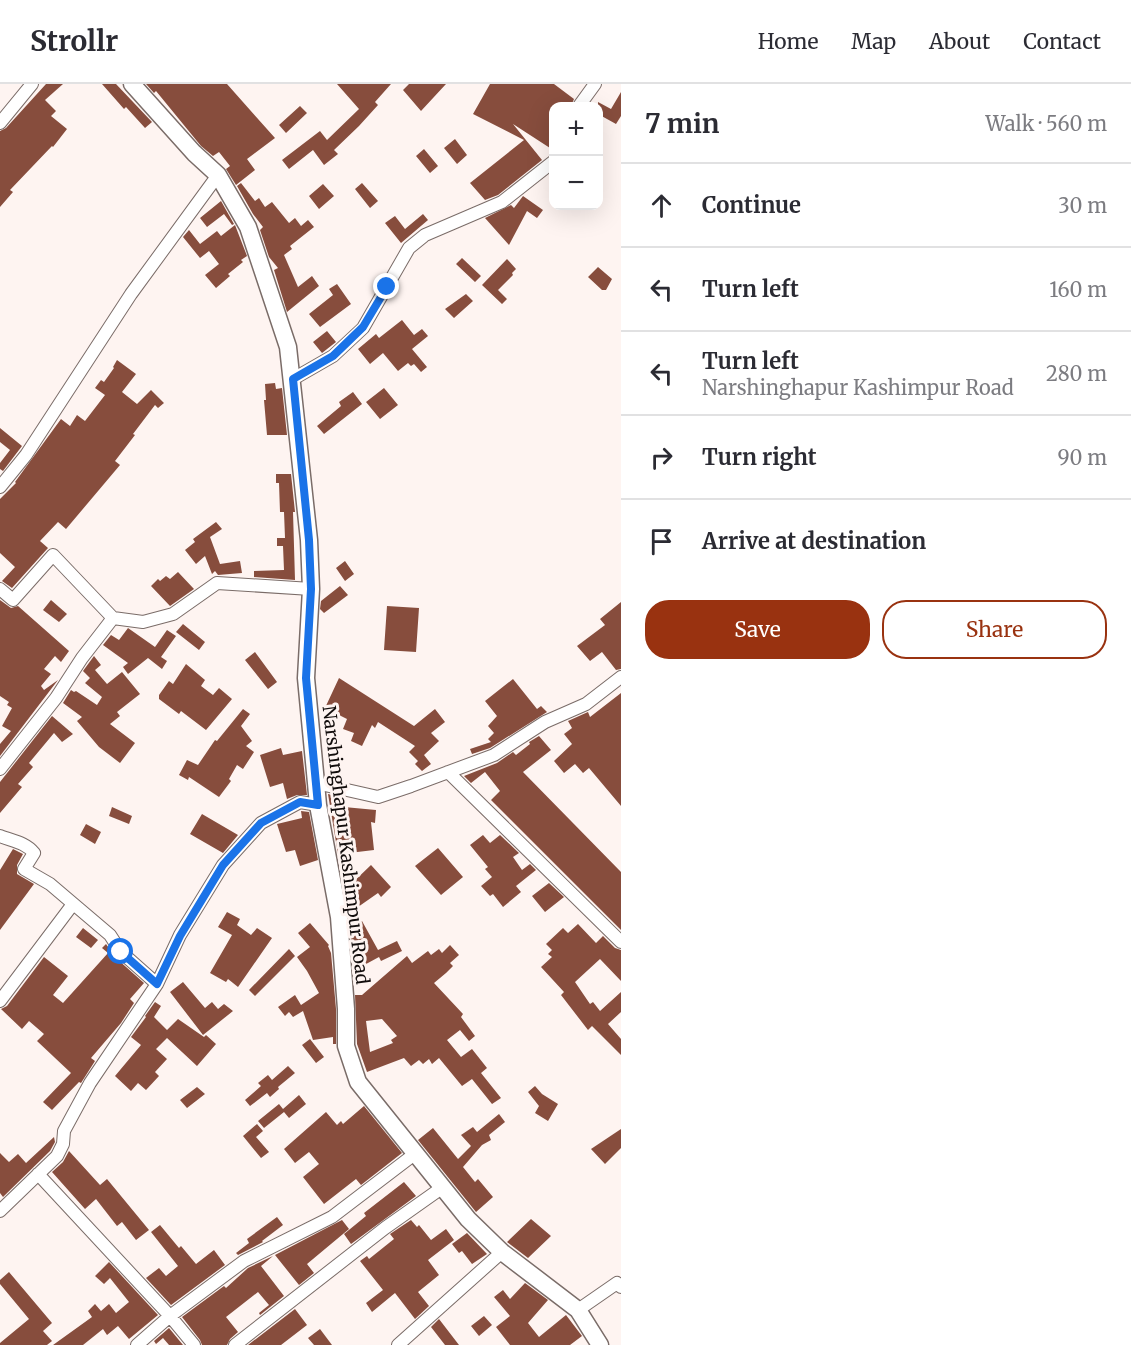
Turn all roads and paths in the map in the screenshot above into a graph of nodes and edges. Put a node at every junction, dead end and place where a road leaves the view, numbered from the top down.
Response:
1 (32, 84) edge
2 (132, 84) edge
3 (595, 84) edge
4 (582, 102) edge
5 (0, 123) edge
6 (549, 165) edge
7 (218, 175) junction
8 (293, 379) junction
9 (0, 487) edge
10 (0, 589) edge
11 (311, 589) junction
12 (113, 618) junction
13 (621, 677) edge
14 (0, 770) edge
15 (448, 772) junction
16 (316, 783) junction
17 (318, 805) junction
18 (0, 836) edge
19 (74, 904) junction
20 (621, 942) edge
21 (157, 984) junction
22 (0, 1000) edge
23 (416, 1154) junction
24 (38, 1174) junction
25 (442, 1187) junction
26 (0, 1212) edge
27 (502, 1252) junction
28 (621, 1287) edge
29 (578, 1311) junction
30 (170, 1316) junction
31 (137, 1345) edge
32 (194, 1345) edge
33 (235, 1345) edge
34 (398, 1345) edge
35 (600, 1345) edge

1 - 5 street
2 - 7 street, Narshinghapur Kashimpur Road
3 - 4 street
6 - 8 street
7 - 8 street, Narshinghapur Kashimpur Road
7 - 9 street
8 - 11 street, Narshinghapur Kashimpur Road
10 - 12 street
11 - 12 street
11 - 16 street, Narshinghapur Kashimpur Road
12 - 14 street
13 - 15 street
15 - 16 street
15 - 20 street
16 - 17 street, Narshinghapur Kashimpur Road
17 - 21 street
17 - 23 street, Narshinghapur Kashimpur Road
18 - 19 street
19 - 21 street
19 - 22 street
21 - 24 street
23 - 25 street, Narshinghapur Kashimpur Road
23 - 30 street
24 - 26 street
24 - 30 street
25 - 27 street, Narshinghapur Kashimpur Road
25 - 33 street
27 - 29 street, Narshinghapur Kashimpur Road
27 - 34 street
28 - 29 street
29 - 35 street, Narshinghapur Kashimpur Road
30 - 31 street
30 - 32 street

